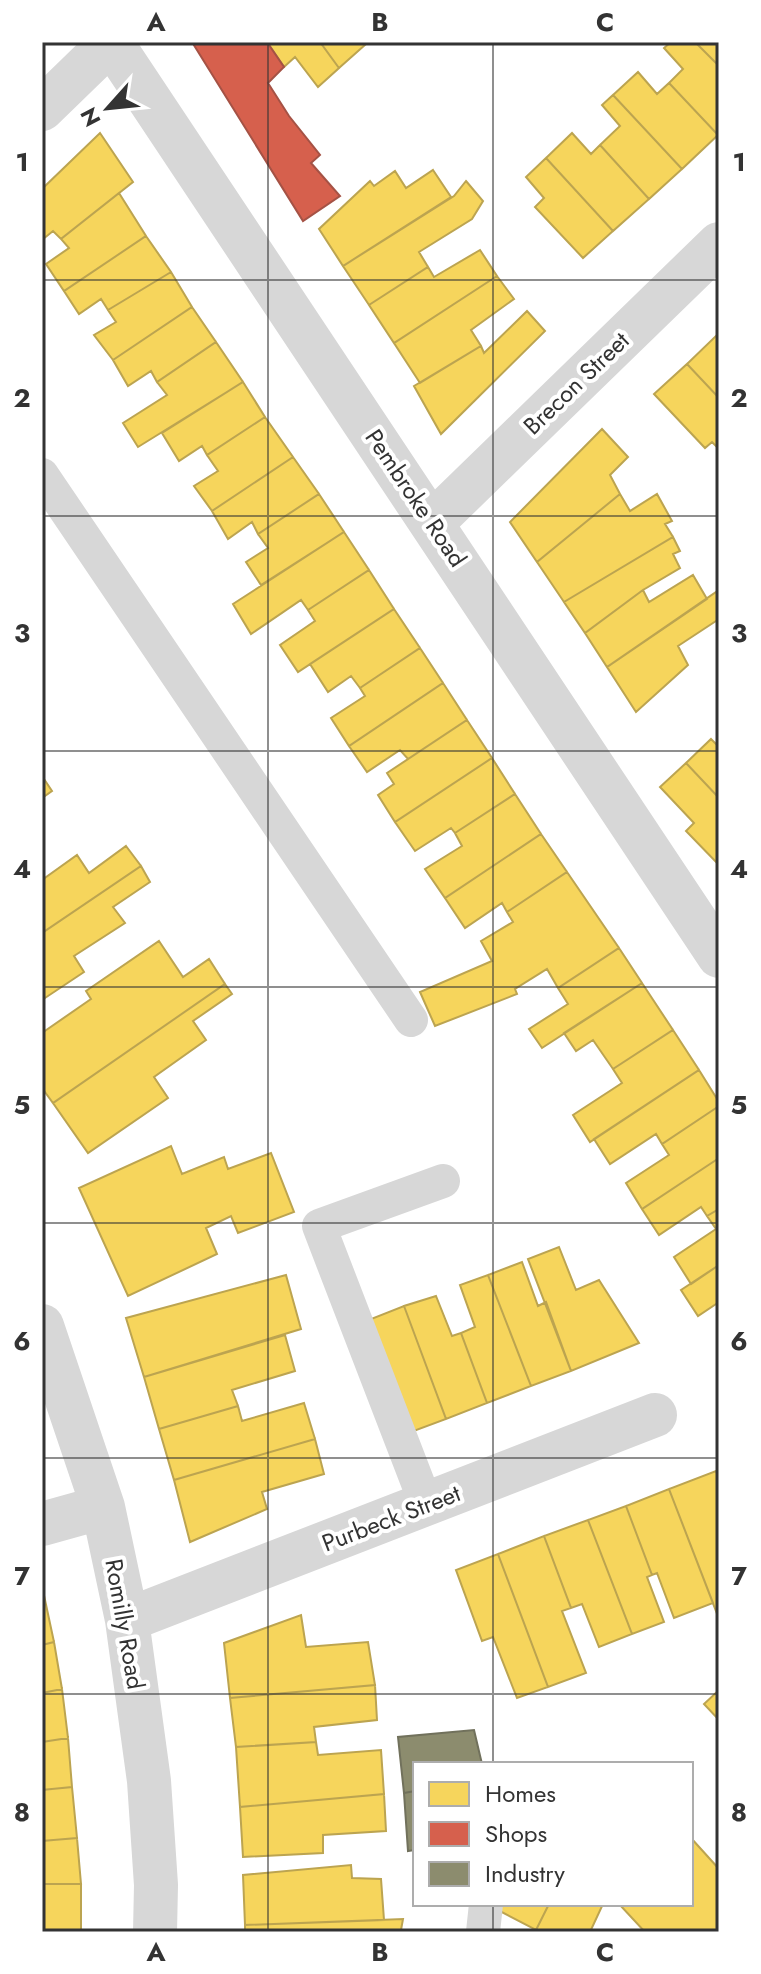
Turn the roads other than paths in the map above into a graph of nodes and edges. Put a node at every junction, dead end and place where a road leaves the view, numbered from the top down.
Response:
1 (111, 42) edge
2 (42, 109) edge
3 (719, 244) edge
4 (42, 475) edge
5 (432, 523) junction
6 (719, 956) edge
7 (411, 1020) dead end
8 (443, 1181) dead end
9 (42, 1326) edge
10 (655, 1415) dead end
11 (426, 1504) junction
12 (103, 1507) junction
13 (42, 1524) edge
14 (127, 1620) junction
15 (486, 1906) edge
16 (155, 1932) edge
17 (483, 1932) edge

1 - 2 street
1 - 5 street, Pembroke Road
3 - 5 street, Brecon Street
4 - 7 lane
5 - 6 street, Pembroke Road
8 - 11 lane
9 - 12 street, Romilly Road
10 - 11 street, Purbeck Street
11 - 14 street, Purbeck Street
12 - 13 street
12 - 14 street, Romilly Road
14 - 16 street, Romilly Road
15 - 17 lane

